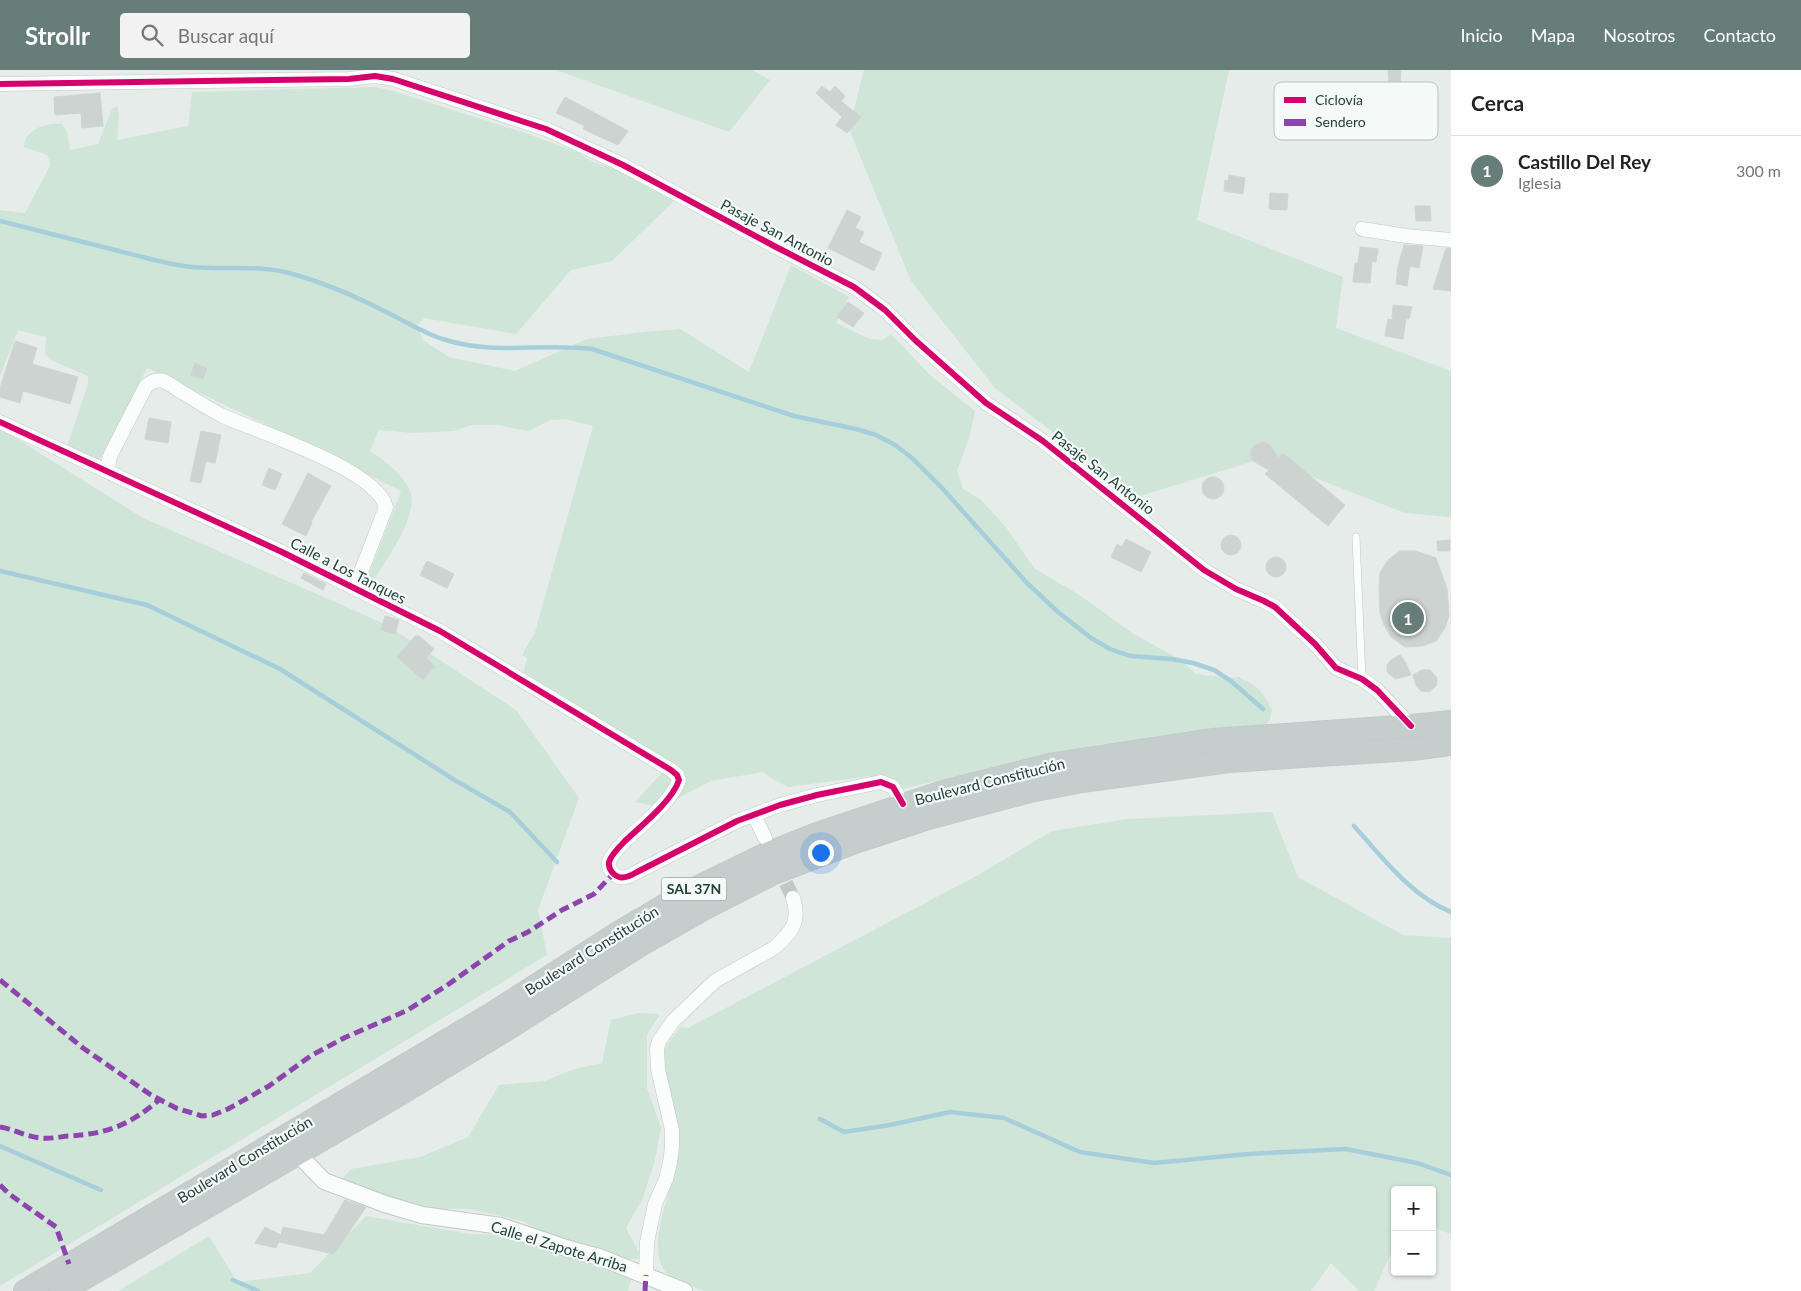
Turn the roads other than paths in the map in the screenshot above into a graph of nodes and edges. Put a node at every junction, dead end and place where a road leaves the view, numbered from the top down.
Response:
1 (0, 84) edge
2 (1362, 229) dead end
3 (1451, 240) edge
4 (0, 422) edge
5 (108, 472) junction
6 (1356, 537) dead end
7 (356, 589) junction
8 (1362, 678) junction
9 (1451, 722) edge
10 (1411, 726) junction
11 (1451, 744) edge
12 (904, 804) junction
13 (754, 815) junction
14 (765, 838) dead end
15 (794, 898) tunnel mouth
16 (298, 1154) junction
17 (646, 1276) junction
18 (25, 1291) edge
19 (62, 1291) edge
20 (684, 1291) edge

1 - 8 street, Pasaje San Antonio
2 - 3 street
4 - 5 street, Calle a Los Tanques
5 - 7 street, Calle a Los Tanques
5 - 7 street
6 - 8 lane
7 - 13 street, Calle a Los Tanques
8 - 10 street, Pasaje San Antonio
9 - 10 highway, Boulevard Constitución / SAL 37N
10 - 12 highway, Boulevard Constitución / SAL 37N
11 - 16 highway, Boulevard Constitución / SAL 37N
12 - 13 street
12 - 18 highway, Boulevard Constitución / SAL 37N
13 - 14 street
15 - 17 street
16 - 17 street, Calle el Zapote Arriba
16 - 19 highway, Boulevard Constitución / SAL 37N
17 - 20 street, Calle el Zapote Arriba

